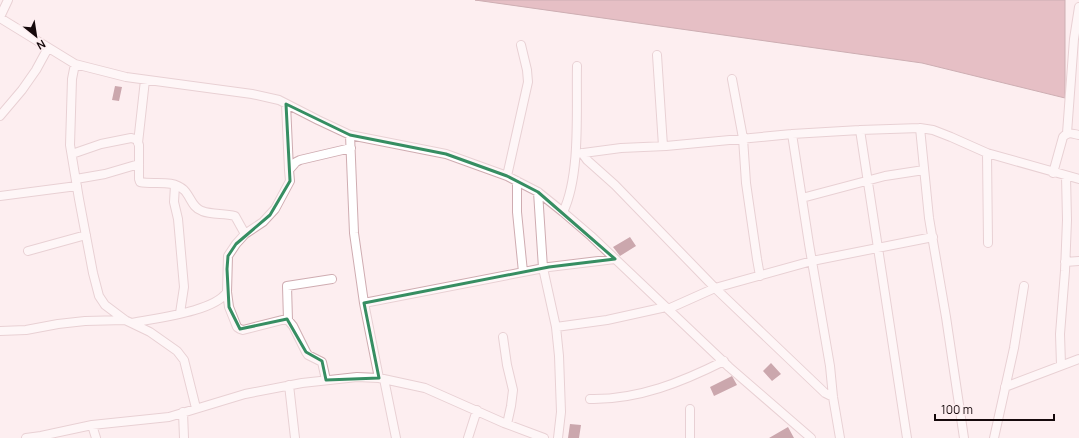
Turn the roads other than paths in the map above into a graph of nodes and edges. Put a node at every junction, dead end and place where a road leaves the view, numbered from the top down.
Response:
1 (8, 0) edge
2 (1079, 8) edge
3 (0, 18) edge
4 (521, 45) dead end
5 (48, 48) junction
6 (657, 55) dead end
7 (75, 64) junction
8 (577, 66) dead end
9 (732, 79) dead end
10 (145, 80) junction
11 (286, 104) junction
12 (0, 116) edge
13 (920, 128) junction
14 (860, 130) junction
15 (792, 134) junction
16 (1067, 134) junction
17 (350, 135) junction
18 (1079, 135) edge
19 (743, 138) junction
20 (138, 143) junction
21 (663, 146) junction
22 (351, 148) junction
23 (578, 153) junction
24 (987, 153) junction
25 (72, 154) junction
26 (139, 164) junction
27 (289, 170) junction
28 (924, 170) junction
29 (1053, 173) junction
30 (507, 176) junction
31 (1066, 176) junction
32 (1079, 180) edge
33 (517, 181) junction
34 (868, 181) junction
35 (76, 183) junction
36 (175, 185) junction
37 (538, 192) junction
38 (0, 196) edge
39 (802, 198) junction
40 (563, 212) junction
41 (245, 234) junction
42 (86, 235) junction
43 (933, 237) junction
44 (988, 243) dead end
45 (877, 247) junction
46 (28, 251) dead end
47 (615, 259) junction
48 (812, 261) junction
49 (1079, 261) edge
50 (1065, 262) junction
51 (543, 268) junction
52 (523, 272) junction
53 (760, 276) junction
54 (332, 279) dead end
55 (1024, 286) dead end
56 (715, 288) junction
57 (227, 292) junction
58 (364, 303) junction
59 (667, 308) junction
60 (180, 313) junction
61 (288, 320) junction
62 (128, 322) junction
63 (556, 327) junction
64 (0, 331) edge
65 (503, 337) dead end
66 (1079, 359) edge
67 (724, 361) junction
68 (1061, 365) junction
69 (382, 378) junction
70 (326, 380) junction
71 (289, 385) junction
72 (1005, 387) junction
73 (833, 396) junction
74 (590, 399) dead end
75 (196, 408) junction
76 (690, 409) dead end
77 (477, 410) junction
78 (183, 412) junction
79 (507, 424) junction
80 (92, 425) junction
81 (530, 435) edge
82 (48, 436) edge
83 (26, 438) edge
84 (96, 438) edge
85 (184, 438) edge
86 (295, 438) edge
87 (396, 438) edge
88 (468, 438) edge
89 (544, 438) edge
90 (558, 438) edge
91 (690, 438) edge
92 (811, 438) edge
93 (840, 438) edge
94 (907, 438) edge
95 (964, 438) edge
96 (994, 438) edge

1 - 3 street
2 - 16 street
3 - 5 street
4 - 30 street
5 - 7 street
5 - 12 street
6 - 21 street
7 - 10 street
7 - 25 street
8 - 23 street
9 - 19 street
10 - 11 street
10 - 20 street
11 - 17 street
11 - 27 street
13 - 14 street
13 - 24 street
13 - 28 street
14 - 15 street
14 - 34 street
15 - 19 street
15 - 39 street
16 - 18 street
16 - 29 street
17 - 22 street
17 - 30 street
19 - 21 street
19 - 53 street
20 - 25 street
20 - 26 street
21 - 23 street
22 - 27 street
22 - 58 street
23 - 40 street
23 - 56 street
24 - 29 street
24 - 44 street
25 - 35 street
26 - 35 street
26 - 36 street
27 - 41 street
28 - 34 street
28 - 43 street
29 - 31 street
30 - 33 street
31 - 32 street
31 - 50 street
33 - 37 street
33 - 52 street
34 - 39 street
34 - 45 street
35 - 38 street
35 - 42 street
36 - 41 street
36 - 60 street
37 - 40 street
37 - 51 street
39 - 48 street
40 - 47 street
41 - 57 street
42 - 46 street
42 - 62 street
43 - 45 street
43 - 95 street
45 - 48 street
45 - 94 street
47 - 51 street
47 - 59 street
48 - 53 street
48 - 73 street
49 - 50 street
50 - 68 street
51 - 52 street
51 - 63 street
52 - 58 street
53 - 56 street
54 - 61 street
55 - 72 street
56 - 59 street
56 - 73 street
57 - 60 street
57 - 61 street
58 - 69 street
59 - 63 street
59 - 67 street
60 - 62 street
61 - 70 street
62 - 64 street
62 - 75 street
63 - 90 street
65 - 79 street
66 - 68 street
67 - 74 street
67 - 92 street
68 - 72 street
69 - 70 street
69 - 77 street
69 - 87 street
70 - 71 street
71 - 75 street
71 - 86 street
72 - 96 street
73 - 93 street
75 - 78 street
76 - 91 street
77 - 79 street
77 - 88 street
78 - 80 street
78 - 85 street
79 - 81 street
80 - 82 street
80 - 84 street
81 - 89 street
82 - 83 street

